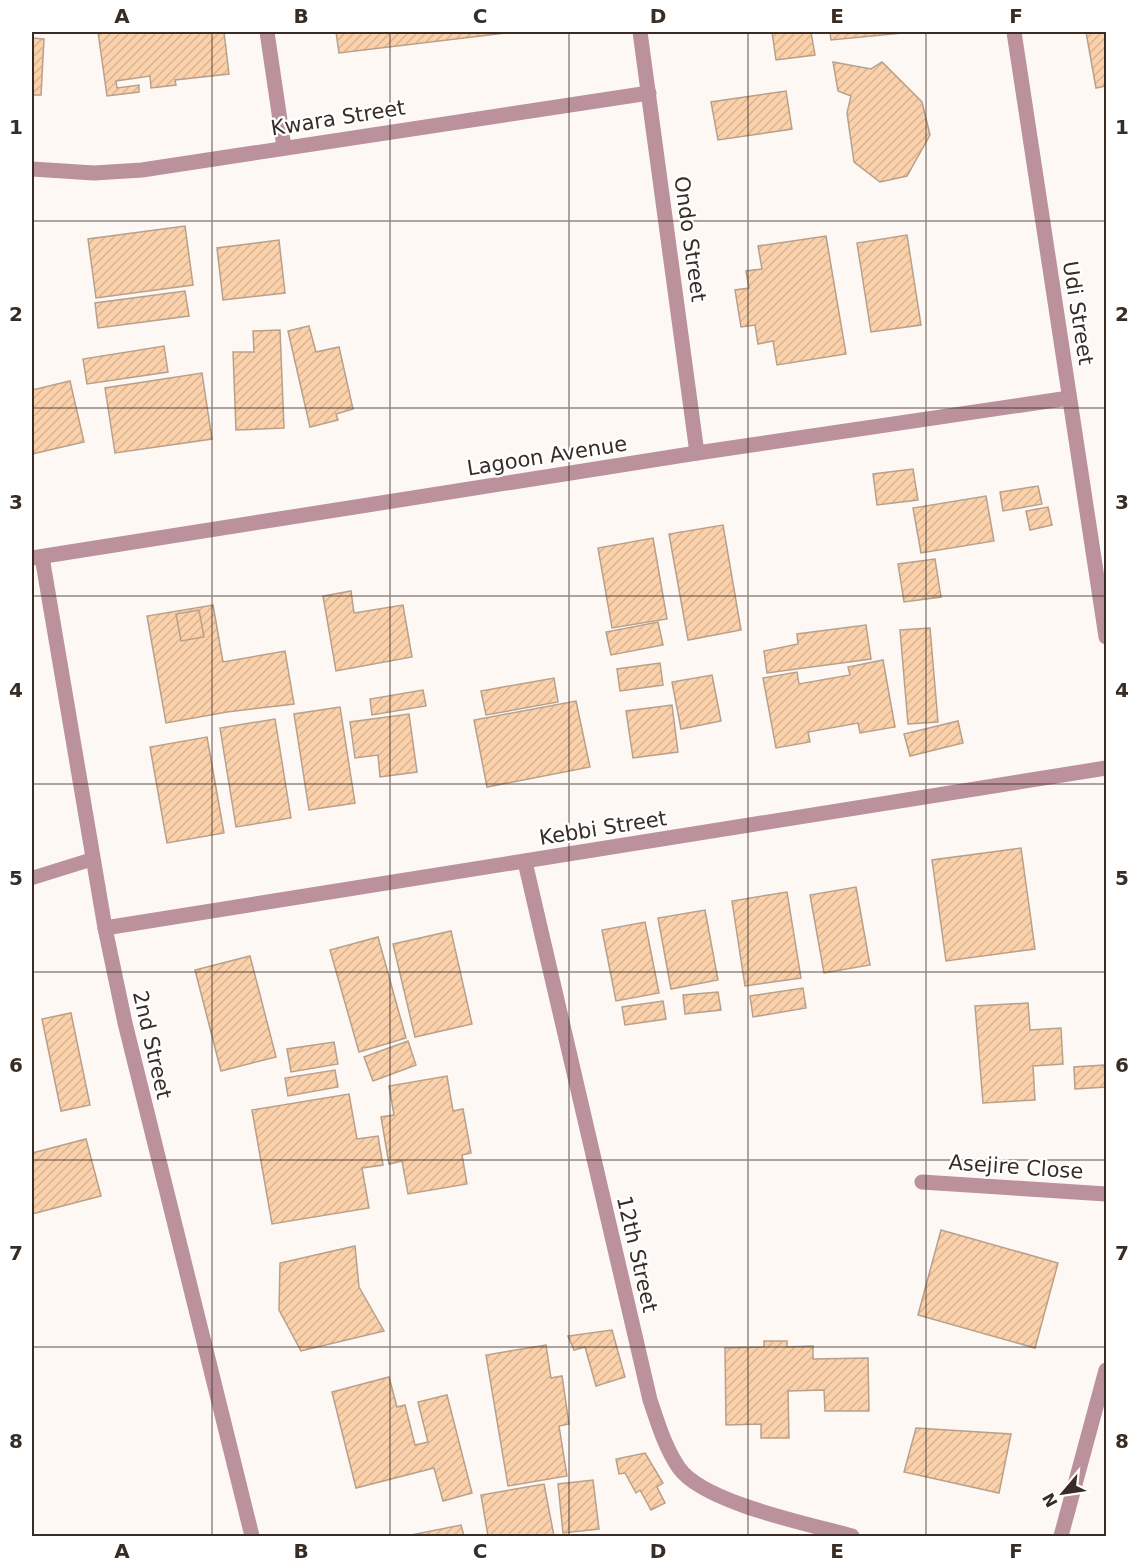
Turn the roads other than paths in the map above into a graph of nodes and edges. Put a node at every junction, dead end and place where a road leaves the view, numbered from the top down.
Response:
1 (267, 32) edge
2 (640, 32) edge
3 (1014, 32) edge
4 (649, 93) junction
5 (284, 147) junction
6 (32, 169) edge
7 (1069, 398) junction
8 (697, 453) junction
9 (37, 557) edge
10 (1107, 637) edge
11 (1107, 768) edge
12 (93, 859) junction
13 (525, 862) junction
14 (32, 878) edge
15 (105, 928) junction
16 (922, 1182) dead end
17 (1107, 1194) edge
18 (1107, 1370) edge
19 (252, 1536) edge
20 (852, 1536) edge
21 (1061, 1536) edge

1 - 5 street
2 - 4 street, Ondo Street
3 - 7 street, Udi Street
4 - 5 street, Kwara Street
4 - 8 street, Ondo Street
5 - 6 street, Kwara Street
7 - 8 street, Lagoon Avenue
7 - 10 street, Udi Street
8 - 9 street, Lagoon Avenue
9 - 12 street, 2nd Street
11 - 13 street, Kebbi Street
12 - 14 lane
12 - 15 street, 2nd Street
13 - 15 street, Kebbi Street
13 - 20 street, 12th Street
15 - 19 street, 2nd Street
16 - 17 street, Asejire Close
18 - 21 street

